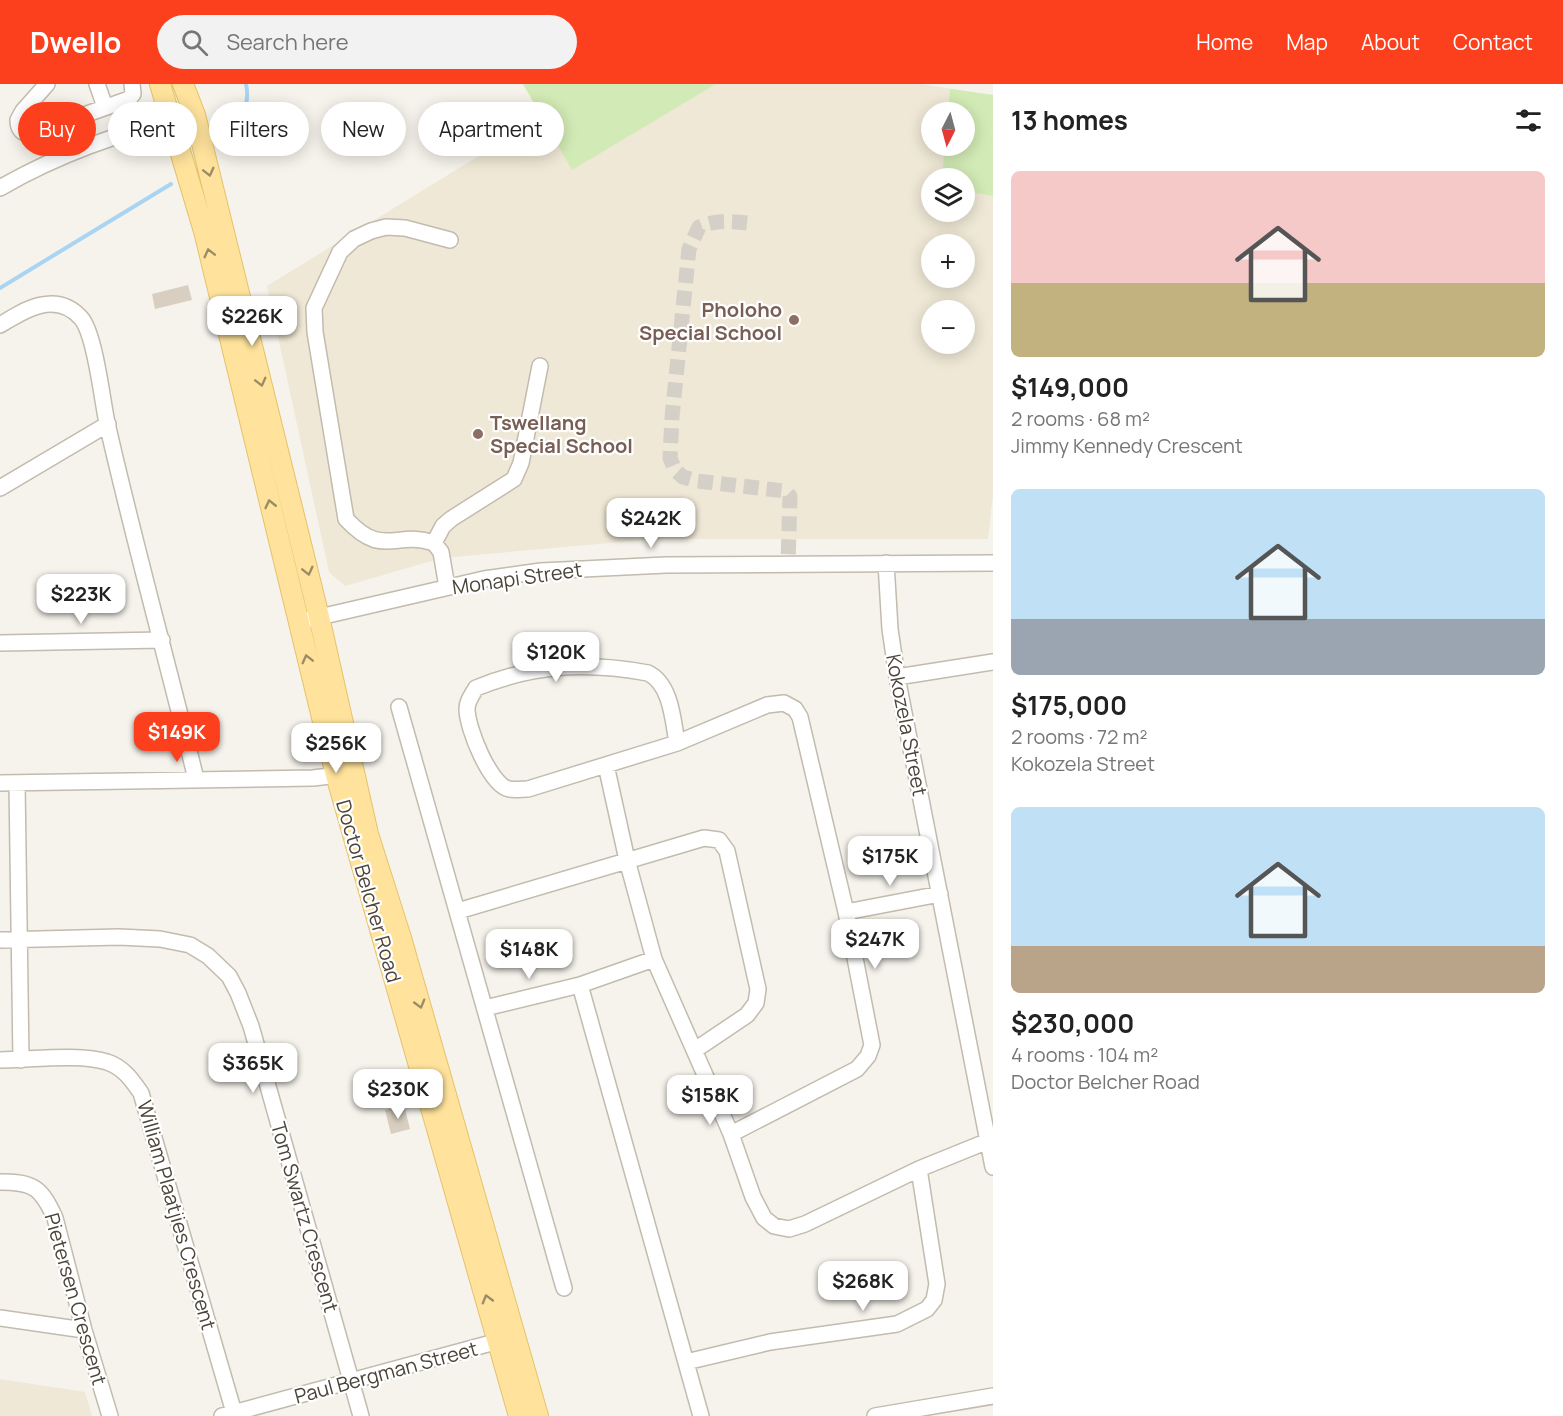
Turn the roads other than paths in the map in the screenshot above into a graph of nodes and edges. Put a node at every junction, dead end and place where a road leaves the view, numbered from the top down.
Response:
1 (47, 84) edge
2 (97, 84) edge
3 (132, 84) edge
4 (160, 84) edge
5 (183, 84) edge
6 (166, 102) edge
7 (190, 102) edge
8 (105, 107) junction
9 (197, 124) edge
10 (108, 140) edge
11 (182, 156) edge
12 (2, 182) edge
13 (450, 240) dead end
14 (0, 325) edge
15 (540, 366) dead end
16 (108, 424) junction
17 (0, 488) edge
18 (434, 543) junction
19 (886, 563) junction
20 (993, 563) edge
21 (447, 587) junction
22 (319, 616) junction
23 (298, 622) junction
24 (162, 640) junction
25 (0, 643) edge
26 (993, 662) edge
27 (897, 677) junction
28 (399, 707) dead end
29 (677, 743) junction
30 (606, 765) junction
31 (355, 772) junction
32 (336, 775) junction
33 (196, 779) junction
34 (0, 783) edge
35 (17, 783) junction
36 (627, 860) junction
37 (940, 894) junction
38 (458, 910) junction
39 (846, 912) junction
40 (0, 940) edge
41 (20, 940) junction
42 (654, 959) junction
43 (580, 985) junction
44 (485, 1008) junction
45 (695, 1050) junction
46 (0, 1060) edge
47 (21, 1060) junction
48 (731, 1134) junction
49 (988, 1141) junction
50 (993, 1167) edge
51 (919, 1169) junction
52 (0, 1182) edge
53 (564, 1288) dead end
54 (0, 1318) edge
55 (84, 1330) junction
56 (507, 1339) junction
57 (686, 1362) junction
58 (351, 1382) junction
59 (993, 1396) edge
60 (231, 1415) edge
61 (110, 1416) edge
62 (361, 1416) edge
63 (519, 1416) edge
64 (538, 1416) edge
65 (701, 1416) edge
66 (875, 1416) edge

1 - 8 street
2 - 8 street
3 - 8 street
4 - 6 main road, Doctor Belcher Road
5 - 7 main road, Doctor Belcher Road
9 -> 22 main road, Doctor Belcher Road
10 - 12 street
23 -> 11 main road, Doctor Belcher Road
13 - 18 street
14 - 16 street
15 - 18 street
16 - 17 street
16 - 24 street
18 - 21 street
19 - 20 street, Monapi Street
19 - 21 street, Monapi Street
19 - 27 street, Kokozela Street
21 - 22 street, Monapi Street
22 - 23 street, Monapi Street
22 - 31 main road, Doctor Belcher Road
32 -> 23 main road, Doctor Belcher Road
24 - 25 street
24 - 33 street
26 - 27 street
27 - 37 street, Kokozela Street
28 - 38 street
29 - 30 street
29 - 30 street
29 - 39 street
30 - 36 street
31 - 32 street
31 -> 56 main road, Doctor Belcher Road
32 - 33 street
56 -> 32 main road, Doctor Belcher Road
33 - 35 street
34 - 35 street
35 - 41 street
36 - 38 street
36 - 42 street
36 - 45 street
37 - 39 street
37 - 49 street, Kokozela Street
38 - 44 street
39 - 48 street
40 - 41 street, Tom Swartz Crescent
41 - 47 street
41 - 58 street, Tom Swartz Crescent
42 - 43 street
42 - 45 street
43 - 44 street
43 - 57 street
44 - 53 street
45 - 48 street
46 - 47 street, William Plaatjies Crescent
47 - 60 street, William Plaatjies Crescent
48 - 51 street
49 - 50 street, Kokozela Street
49 - 51 street
51 - 57 street
52 - 55 street, Pietersen Crescent
54 - 55 street
55 - 61 street, Pietersen Crescent
56 - 58 street, Paul Bergman Street
56 - 63 main road, Doctor Belcher Road
56 - 64 main road, Doctor Belcher Road
57 - 65 street
58 - 60 street, Paul Bergman Street
58 - 62 street, Tom Swartz Crescent
59 - 66 street

